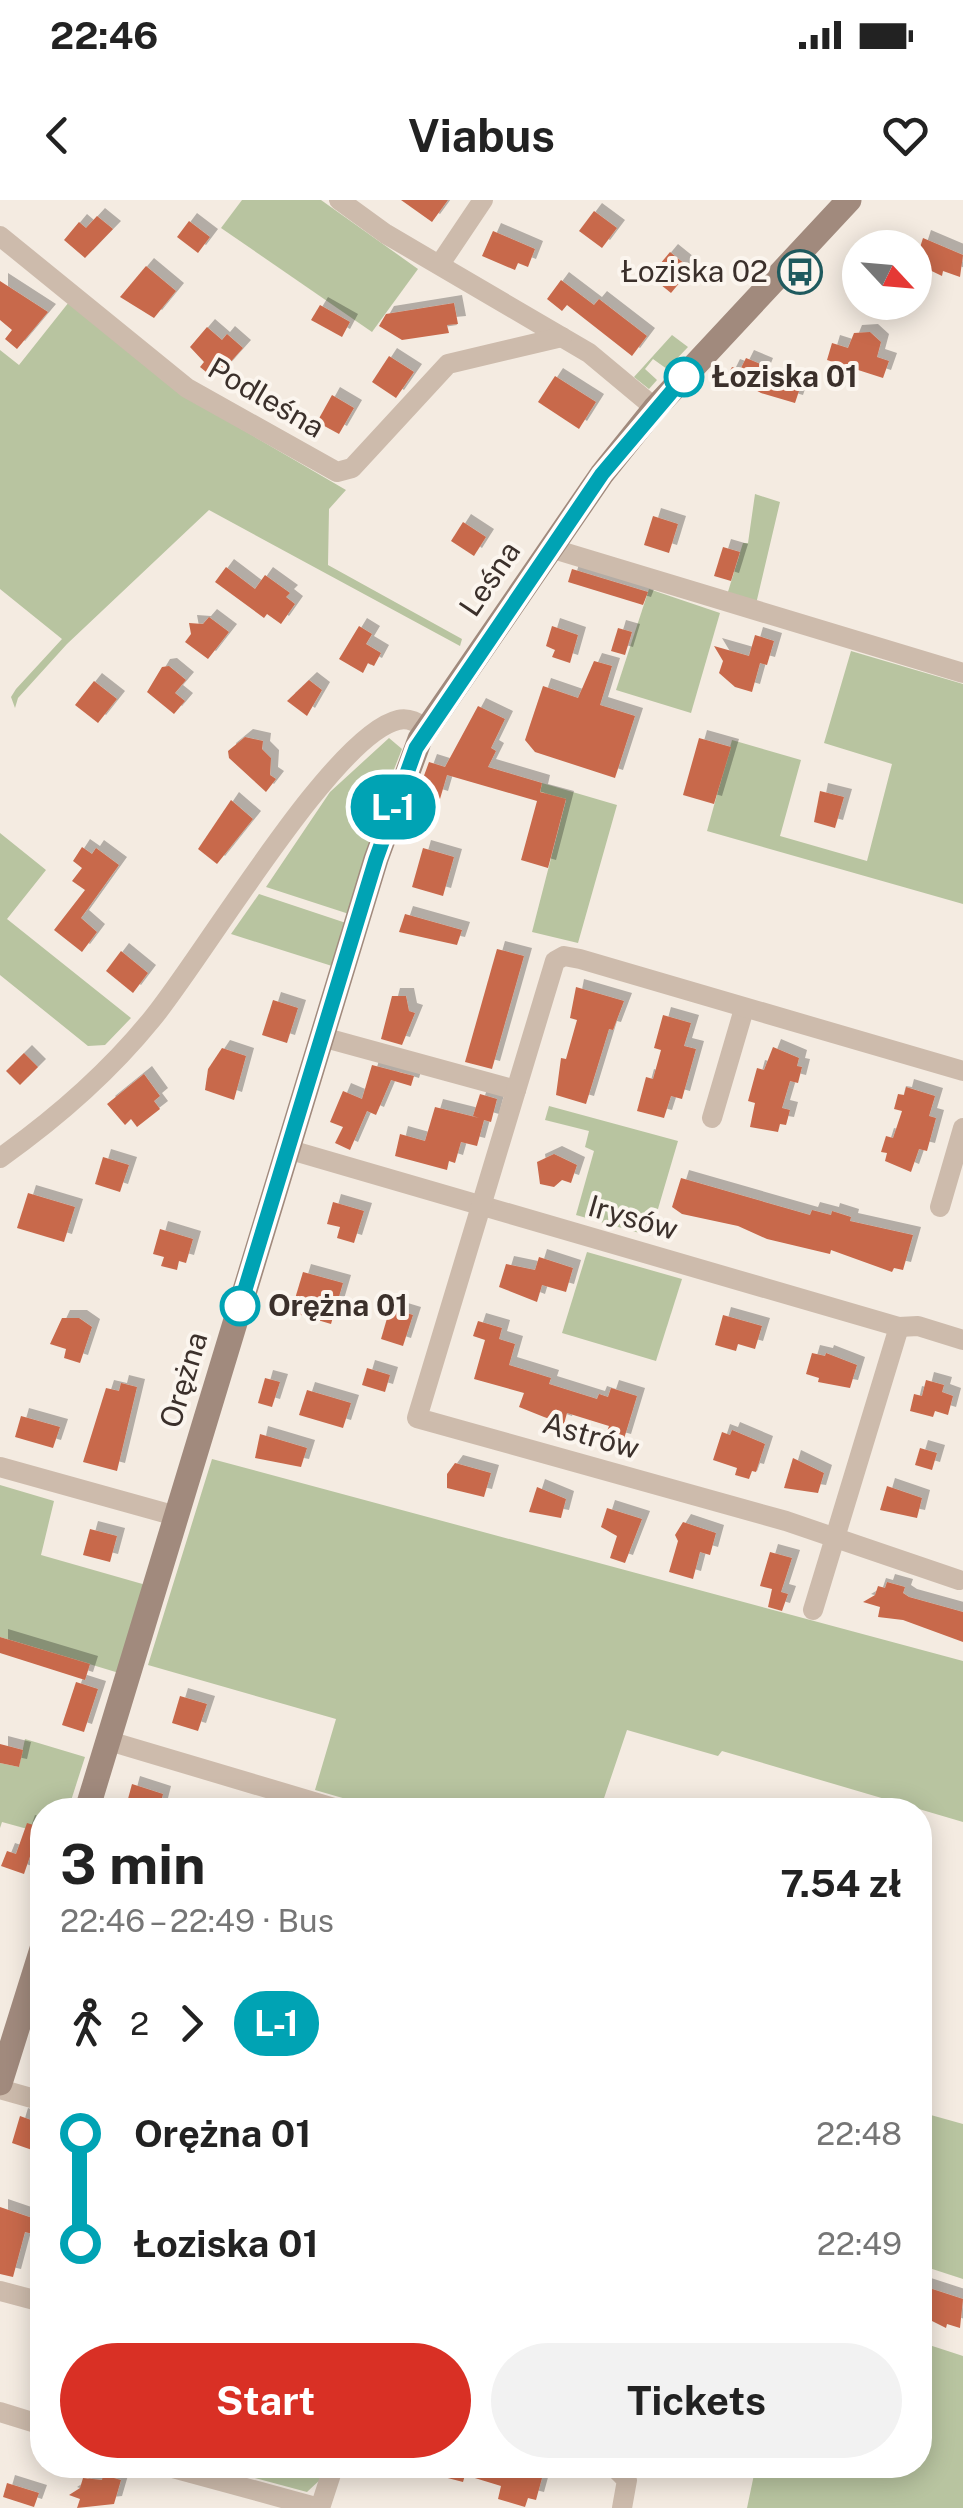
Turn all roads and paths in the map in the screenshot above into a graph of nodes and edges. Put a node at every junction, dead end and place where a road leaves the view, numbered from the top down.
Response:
1 (339, 200) edge
2 (483, 200) edge
3 (849, 200) edge
4 (0, 236) edge
5 (440, 264) junction
6 (562, 338) junction
7 (655, 408) junction
8 (550, 548) junction
9 (963, 673) edge
10 (427, 729) junction
11 (396, 797) joint
12 (744, 1009) junction
13 (322, 1037) junction
14 (963, 1071) edge
15 (516, 1090) junction
16 (712, 1118) dead end
17 (963, 1128) edge
18 (287, 1149) junction
19 (0, 1158) edge
20 (481, 1205) junction
21 (940, 1207) dead end
22 (899, 1326) junction
23 (963, 1340) edge
24 (0, 1467) edge
25 (176, 1516) junction
26 (835, 1536) junction
27 (959, 1580) dead end
28 (813, 1610) dead end
29 (109, 1741) junction
30 (91, 1798) edge
31 (301, 1798) edge
32 (30, 1988) edge
33 (0, 2086) edge
34 (30, 2097) edge
35 (0, 2291) edge
36 (30, 2299) edge
37 (0, 2412) edge
38 (30, 2422) edge
39 (210, 2478) edge
40 (330, 2478) edge
41 (626, 2478) edge
42 (320, 2508) edge
43 (622, 2508) edge

1 - 5 street
2 - 5 street
3 - 7 street, Leśna
4 - 6 street, Podleśna
5 - 6 street
6 - 7 street
7 - 8 street, Leśna
8 - 9 street
8 - 10 street, Leśna
10 - 11 street, Leśna
10 - 19 street
11 - 13 street, Orężna
12 - 14 street
12 - 15 street
12 - 16 street
13 - 15 street
13 - 18 street, Orężna
15 - 20 street
17 - 21 street
18 - 20 street, Irysów
18 - 25 street, Orężna
20 - 22 street, Irysów
20 - 26 street, Astrów
22 - 23 street, Irysów
22 - 26 street
24 - 25 street
25 - 29 street, Orężna
26 - 27 street, Astrów
26 - 28 street
29 - 30 street, Orężna
29 - 31 street
32 - 33 street
33 - 34 street
35 - 36 street
37 - 38 street
39 - 42 street
40 - 42 street
41 - 43 street

